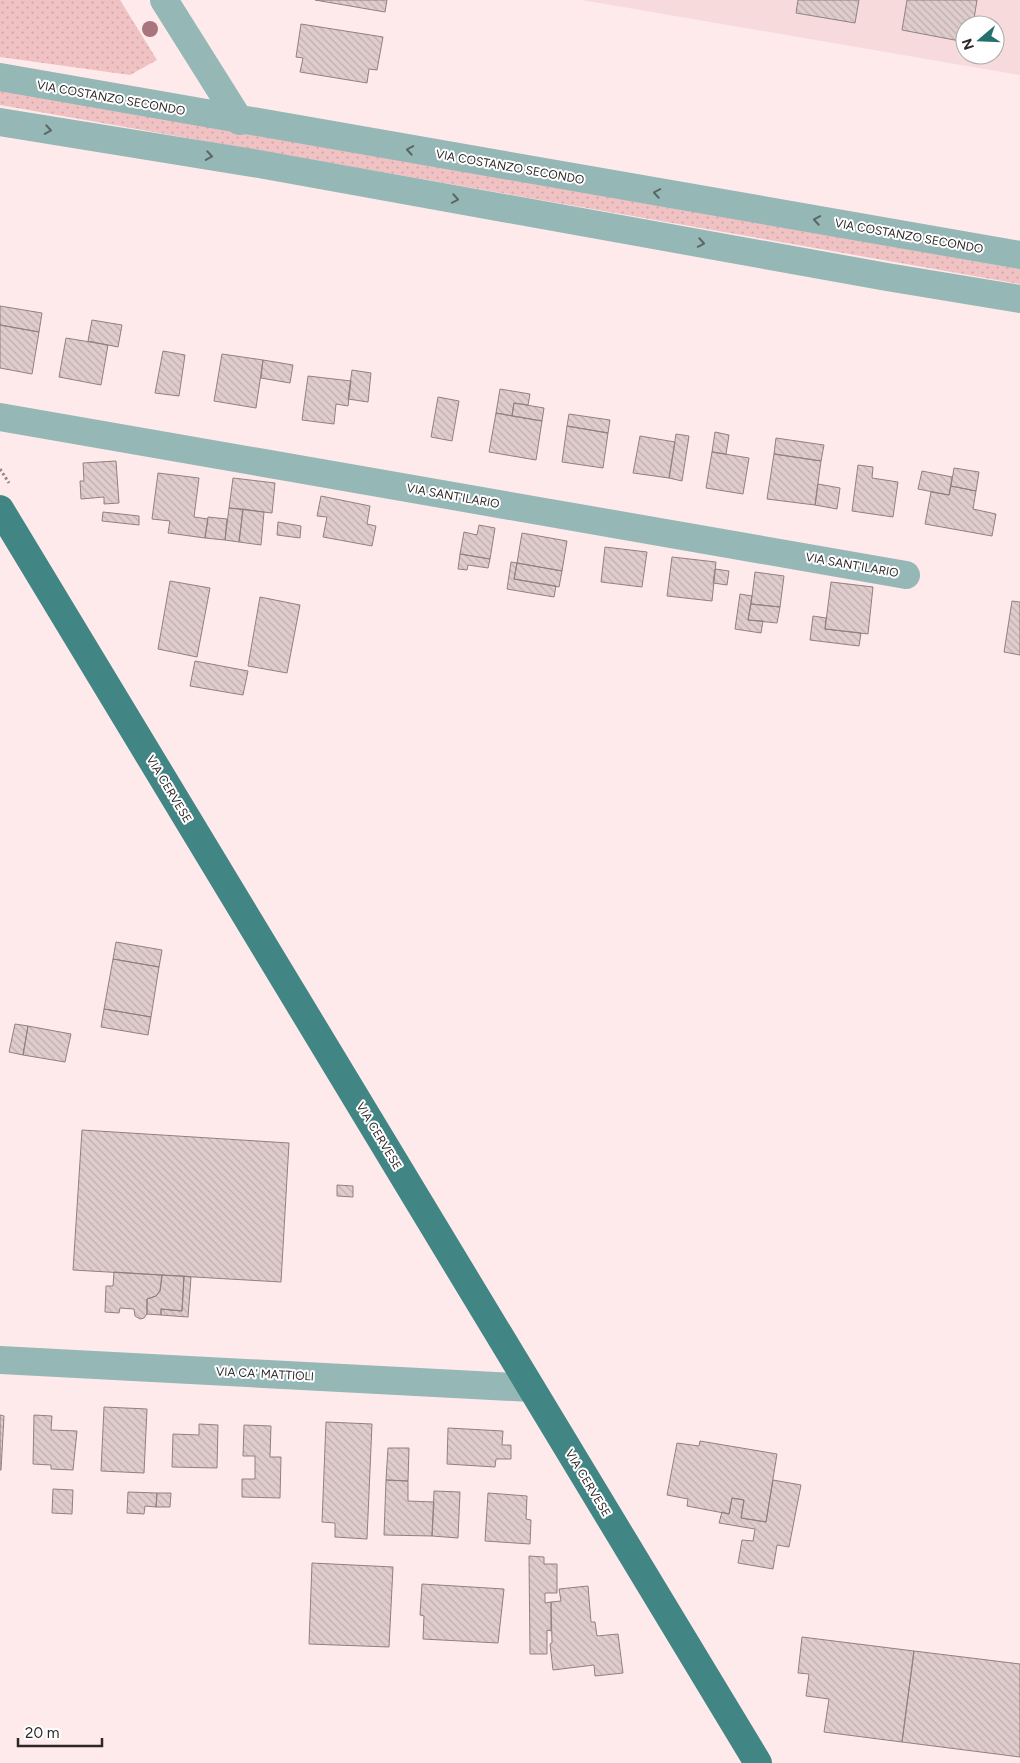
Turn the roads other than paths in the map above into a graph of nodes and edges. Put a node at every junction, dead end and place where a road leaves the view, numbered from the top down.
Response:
1 (164, 0) edge
2 (0, 77) edge
3 (240, 121) junction
4 (0, 122) edge
5 (1020, 255) edge
6 (1020, 299) edge
7 (0, 417) edge
8 (0, 509) edge
9 (906, 575) dead end
10 (0, 1360) edge
11 (531, 1388) junction
12 (758, 1763) edge

1 - 3 street
2 - 3 street, VIA COSTANZO SECONDO
5 -> 3 street, VIA COSTANZO SECONDO
4 -> 6 street
7 - 9 street, VIA SANT'ILARIO
8 - 11 main road, VIA CERVESE
10 - 11 street, VIA CA' MATTIOLI
11 - 12 main road, VIA CERVESE

